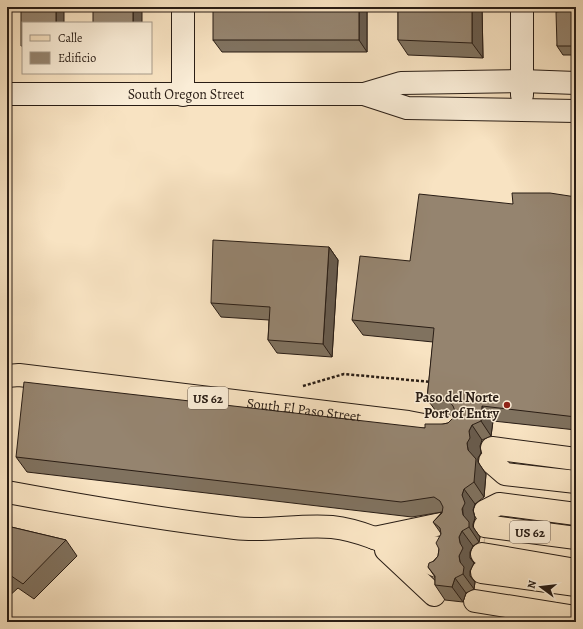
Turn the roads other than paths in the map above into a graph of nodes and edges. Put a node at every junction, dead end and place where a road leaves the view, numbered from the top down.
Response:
1 (183, 7) edge
2 (522, 7) edge
3 (522, 82) junction
4 (576, 83) edge
5 (7, 94) edge
6 (364, 94) junction
7 (183, 95) junction
8 (521, 110) junction
9 (576, 111) edge
10 (7, 376) edge
11 (446, 431) edge
12 (576, 446) edge
13 (492, 447) junction
14 (576, 459) edge
15 (576, 482) edge
16 (7, 492) edge
17 (576, 514) edge
18 (374, 538) junction
19 (576, 538) edge
20 (576, 552) edge
21 (481, 556) junction
22 (438, 558) junction
23 (576, 570) edge
24 (576, 585) edge
25 (576, 602) edge
26 (576, 617) edge

1 - 7 street
2 - 3 street
3 - 4 street, South Oregon Street
3 - 6 street, South Oregon Street
3 - 8 street
5 - 7 street, South Oregon Street
6 - 7 street, South Oregon Street
6 - 8 street, South Oregon Street
8 - 9 street, South Oregon Street
10 - 11 main road, South El Paso Street / US 62
12 - 13 main road
13 - 14 main road
13 - 15 main road
16 - 18 main road
17 - 21 main road
18 - 22 main road
18 - 22 main road
18 - 22 main road
19 - 21 main road, US 62
20 - 21 main road, US 62
21 - 23 main road, US 62
21 - 24 main road
21 - 25 main road
21 - 26 main road

